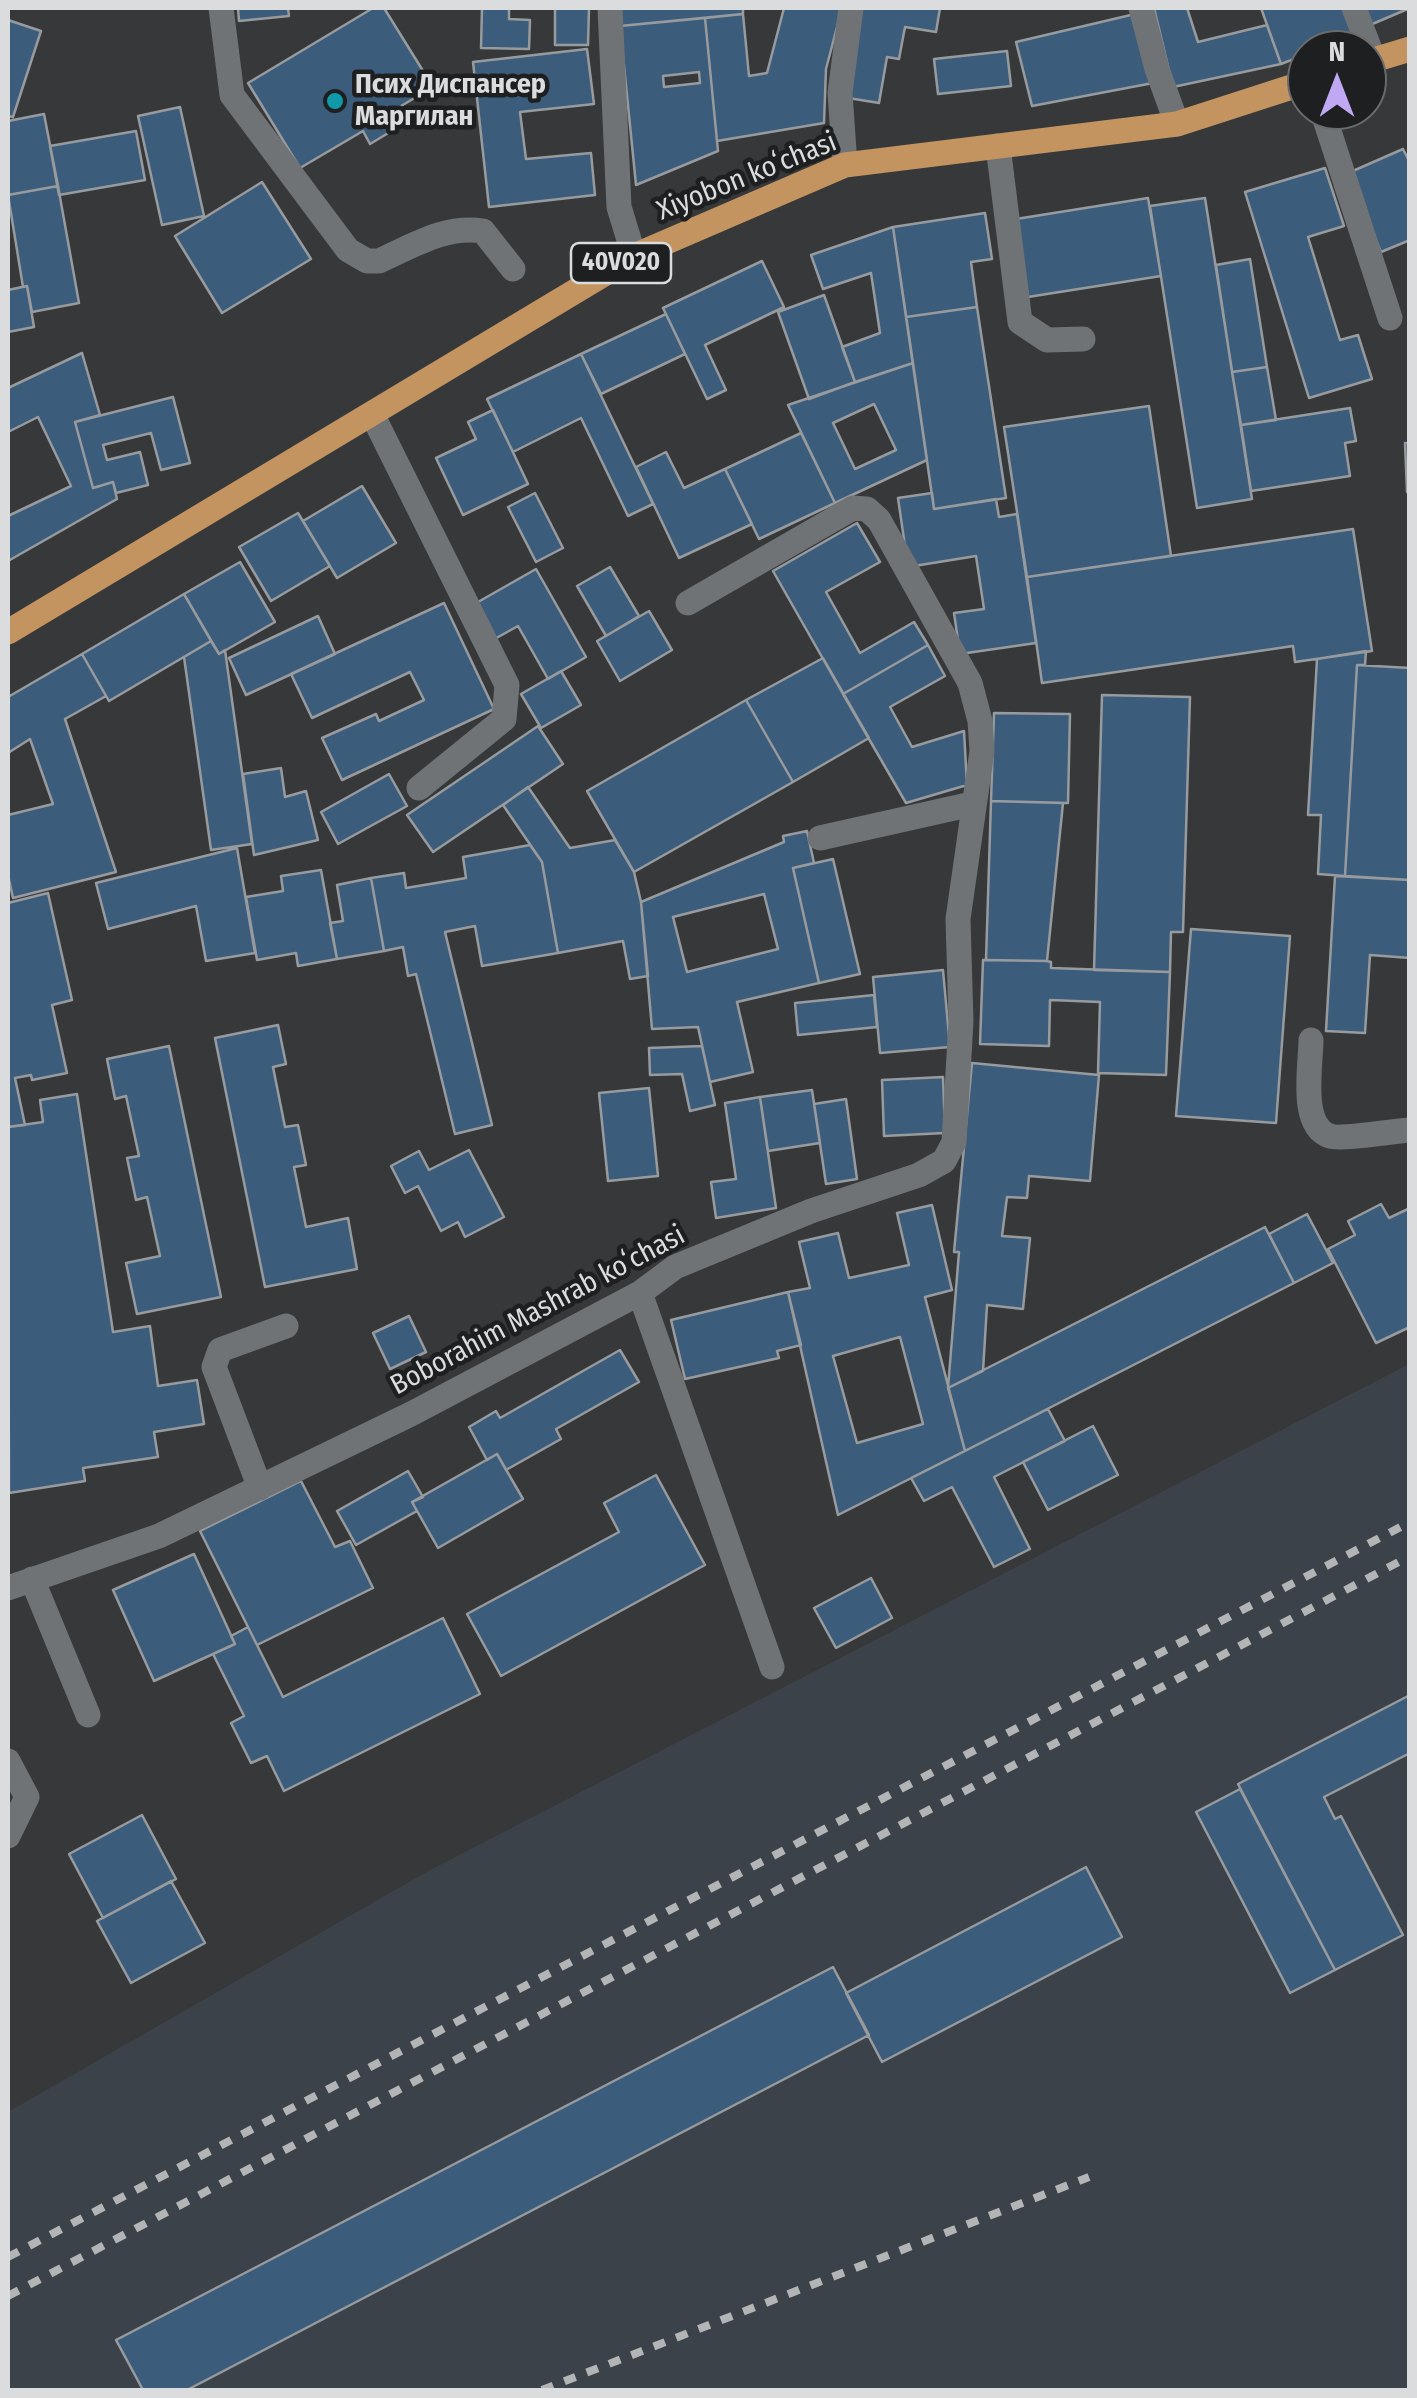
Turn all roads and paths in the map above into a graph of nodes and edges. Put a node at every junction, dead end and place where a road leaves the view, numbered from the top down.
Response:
1 (221, 8) edge
2 (610, 8) edge
3 (851, 8) edge
4 (1141, 8) edge
5 (1287, 88) edge
6 (1177, 124) junction
7 (1329, 130) edge
8 (998, 146) junction
9 (844, 166) junction
10 (634, 256) junction
11 (513, 270) dead end
12 (1390, 318) dead end
13 (1083, 339) dead end
14 (372, 414) junction
15 (688, 603) dead end
16 (8, 632) edge
17 (419, 788) dead end
18 (972, 804) junction
19 (820, 838) dead end
20 (1311, 1040) dead end
21 (1410, 1130) edge
22 (640, 1293) junction
23 (286, 1326) dead end
24 (260, 1488) junction
25 (20, 1584) edge
26 (772, 1667) dead end
27 (88, 1714) dead end
28 (8, 1761) edge
29 (8, 1836) edge

1 - 11 street
2 - 10 street
3 - 9 street
4 - 6 street
5 - 6 main road, Xiyobon koʻchasi / 40V020
6 - 8 main road, Xiyobon koʻchasi / 40V020
7 - 12 street
8 - 9 main road, Xiyobon koʻchasi / 40V020
8 - 13 street
9 - 10 main road, Xiyobon koʻchasi / 40V020
10 - 14 main road, Xiyobon koʻchasi / 40V020
14 - 16 main road, Xiyobon koʻchasi / 40V020
14 - 17 street
15 - 18 street, Boborahim Mashrab koʻchasi
18 - 19 street
18 - 22 street, Boborahim Mashrab koʻchasi
20 - 21 street
22 - 24 street, Boborahim Mashrab koʻchasi
22 - 26 street
23 - 24 street
24 - 25 street, Boborahim Mashrab koʻchasi
25 - 27 street
28 - 29 street

